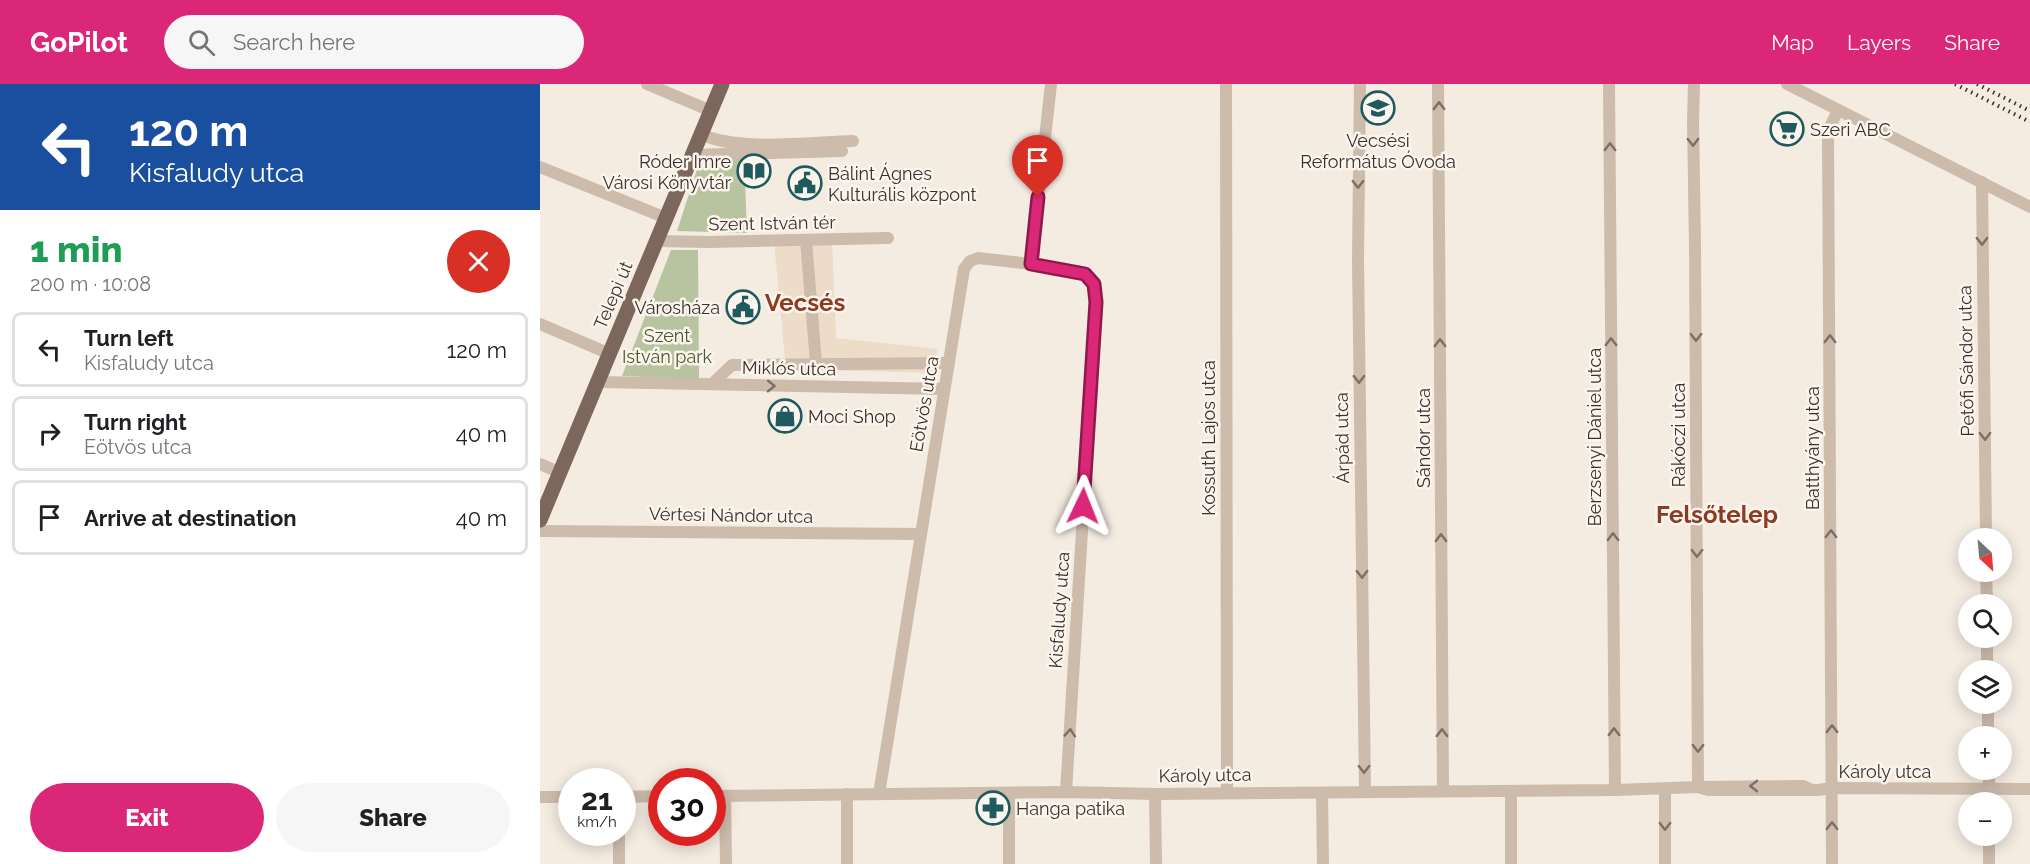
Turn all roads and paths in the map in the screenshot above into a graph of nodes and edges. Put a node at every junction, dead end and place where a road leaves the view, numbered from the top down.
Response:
1 (646, 84) edge
2 (722, 84) edge
3 (1051, 84) edge
4 (1226, 84) edge
5 (1360, 84) edge
6 (1438, 84) edge
7 (1609, 84) edge
8 (1694, 84) edge
9 (1787, 84) edge
10 (1838, 110) junction
11 (711, 111) junction
12 (701, 134) junction
13 (853, 141) dead end
14 (842, 151) dead end
15 (692, 156) junction
16 (540, 168) edge
17 (1982, 182) junction
18 (2030, 207) edge
19 (666, 218) junction
20 (888, 238) dead end
21 (806, 240) junction
22 (657, 241) junction
23 (1031, 264) junction
24 (540, 324) edge
25 (610, 354) junction
26 (816, 363) junction
27 (949, 363) junction
28 (598, 382) junction
29 (712, 384) junction
30 (944, 389) junction
31 (540, 464) edge
32 (561, 473) junction
33 (540, 520) edge
34 (1986, 528) edge
35 (540, 531) edge
36 (921, 534) junction
37 (1989, 780) edge
38 (1698, 787) junction
39 (1833, 788) junction
40 (1665, 789) junction
41 (1989, 789) junction
42 (2030, 789) edge
43 (1615, 790) junction
44 (1365, 791) junction
45 (1443, 791) junction
46 (1511, 791) junction
47 (1066, 792) junction
48 (1227, 792) junction
49 (1009, 793) junction
50 (1322, 793) junction
51 (848, 794) junction
52 (879, 794) junction
53 (1155, 794) junction
54 (726, 796) edge
55 (540, 797) edge
56 (558, 797) edge
57 (619, 846) edge
58 (724, 846) edge
59 (1989, 846) edge
60 (619, 864) edge
61 (726, 864) edge
62 (847, 864) edge
63 (1009, 864) edge
64 (1156, 864) edge
65 (1323, 864) edge
66 (1511, 864) edge
67 (1665, 864) edge
68 (1832, 864) edge
69 (1989, 864) edge

1 - 11 street
2 - 11 main road, Telepi út
3 - 23 street
4 - 48 street, Kossuth Lajos utca
5 -> 44 street, Árpád utca
45 -> 6 street, Sándor utca
43 -> 7 street, Berzsenyi Dániel utca
8 -> 38 street, Rákóczi utca
9 - 10 street
10 - 17 street
39 -> 10 street, Batthyány utca
11 - 12 main road, Telepi út
12 - 13 street
12 - 15 main road, Telepi út
14 - 15 street
15 - 19 main road, Telepi út
16 - 19 street
17 - 18 street
17 -> 34 street, Petőfi Sándor utca
19 - 22 main road, Telepi út
20 - 21 street, Szent István tér
21 - 22 street, Szent István tér
21 - 26 street
22 - 25 main road, Telepi út
23 - 27 street, Eötvös utca
47 -> 23 street, Kisfaludy utca
24 - 25 street
25 - 28 main road, Telepi út
26 - 27 street
26 - 29 street
27 - 30 street, Eötvös utca
28 - 29 street, Miklós utca
28 - 32 main road, Telepi út
29 -> 30 street, Miklós utca
30 - 36 street, Eötvös utca
31 - 32 street
32 - 33 main road, Telepi út
35 - 36 street, Vértesi Nándor utca
36 - 52 street, Eötvös utca
37 - 41 street
38 - 39 street, Károly utca
38 - 40 street, Károly utca
39 - 41 street, Károly utca
68 -> 39 street, Batthyány utca
40 - 43 street, Károly utca
40 -> 67 street
41 - 42 street, Károly utca
43 - 46 street, Károly utca
44 - 45 street, Károly utca
44 - 50 street, Károly utca
45 - 46 street, Károly utca
46 - 66 street
47 - 49 street, Károly utca
47 - 53 street, Károly utca
48 - 50 street, Károly utca
48 - 53 street, Károly utca
49 - 52 street, Károly utca
49 - 63 street
50 - 65 street
51 - 52 street, Károly utca
51 - 54 street, Károly utca
51 - 62 street
53 - 64 street
55 - 56 street
57 - 60 street
58 - 61 street
59 - 69 street

